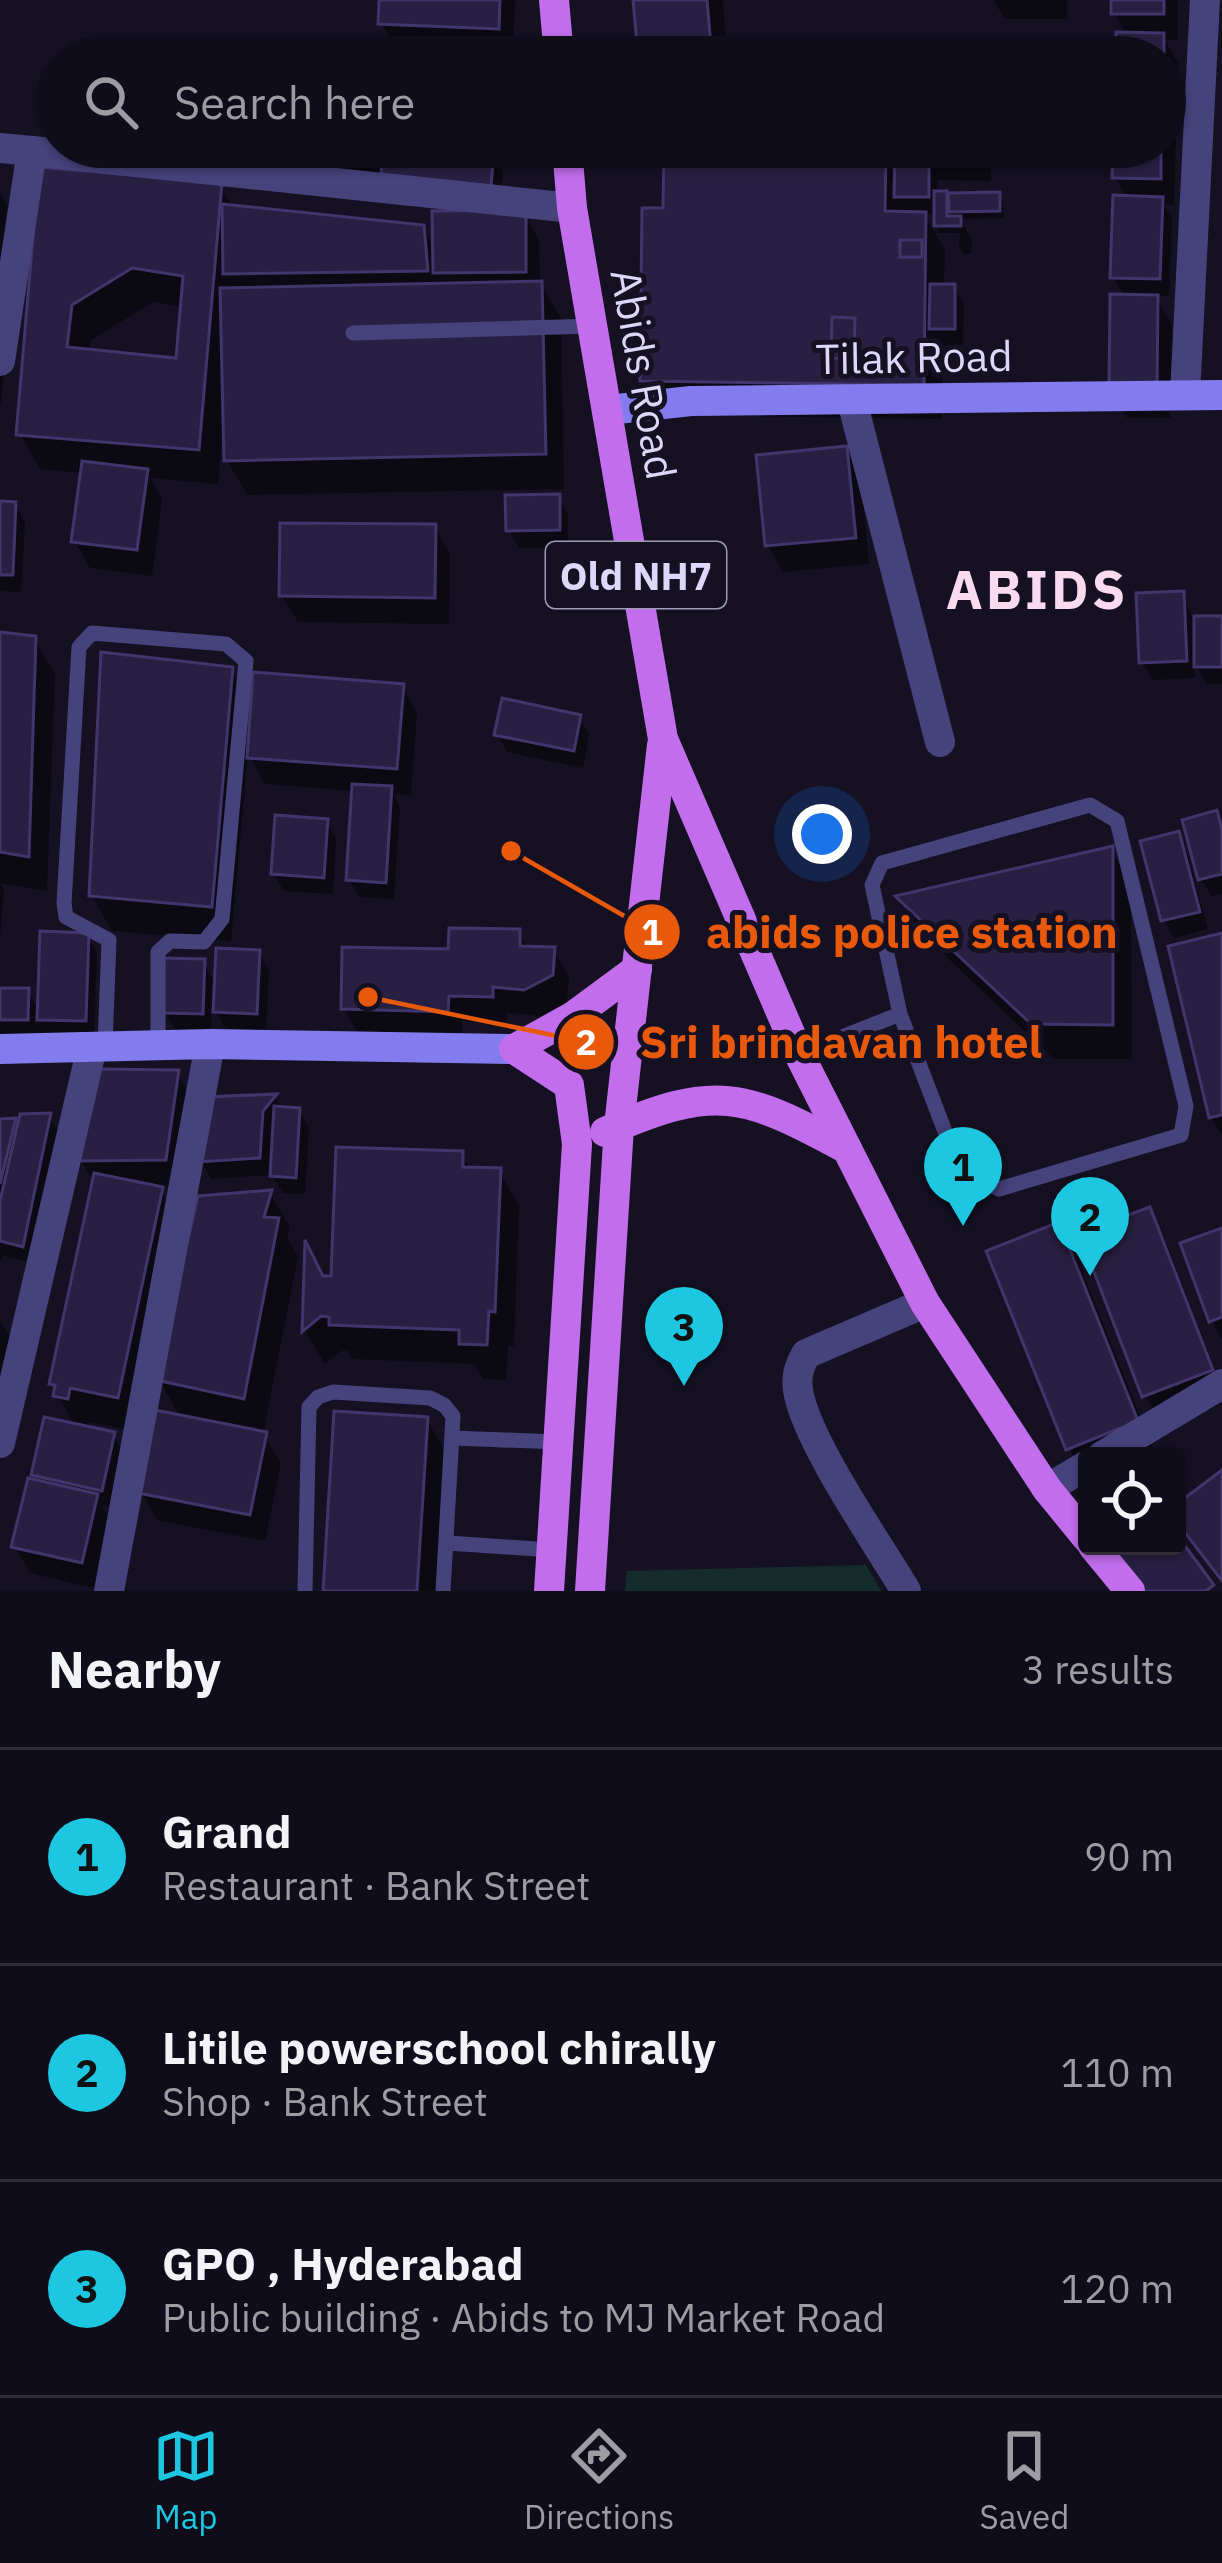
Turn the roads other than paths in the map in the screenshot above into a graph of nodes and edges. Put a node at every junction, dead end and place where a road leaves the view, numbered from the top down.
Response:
1 (554, 0) edge
2 (1204, 0) edge
3 (557, 36) edge
4 (0, 148) edge
5 (32, 151) junction
6 (36, 151) edge
7 (193, 168) edge
8 (569, 168) edge
9 (572, 208) junction
10 (593, 326) junction
11 (353, 333) dead end
12 (0, 361) edge
13 (1185, 395) junction
14 (1222, 395) edge
15 (852, 401) junction
16 (608, 410) junction
17 (663, 739) junction
18 (940, 742) dead end
19 (637, 969) junction
20 (900, 1014) junction
21 (210, 1044) junction
22 (158, 1045) junction
23 (98, 1047) junction
24 (0, 1049) edge
25 (514, 1049) junction
26 (799, 1054) junction
27 (619, 1126) junction
28 (577, 1144) junction
29 (848, 1149) junction
30 (925, 1303) junction
31 (1222, 1384) edge
32 (453, 1438) junction
33 (559, 1442) junction
34 (0, 1443) edge
35 (1117, 1447) edge
36 (1078, 1470) edge
37 (1047, 1489) junction
38 (1078, 1527) edge
39 (448, 1543) junction
40 (551, 1550) junction
41 (1101, 1555) edge
42 (109, 1591) edge
43 (305, 1591) edge
44 (443, 1591) edge
45 (549, 1591) edge
46 (590, 1591) edge
47 (906, 1591) edge
48 (1130, 1591) edge

1 - 3 main road
2 - 13 street
4 - 5 street
5 - 6 street
5 - 12 street
7 - 9 street
8 - 9 main road, Abids Road / Old NH7
9 - 10 main road, Abids Road / Old NH7
10 - 11 lane
10 - 16 main road, Abids Road / Old NH7
13 - 14 main road, Tilak Road
13 - 15 main road, Tilak Road
15 - 16 main road, Tilak Road
15 - 18 street
16 - 17 main road, Abids Road / Old NH7
17 - 19 main road, Old NH7
17 - 26 main road, Abids Road
19 - 25 main road
19 - 27 main road, Old NH7
20 - 20 lane
20 - 26 lane
21 - 22 main road
21 - 25 main road
21 - 42 street
22 - 23 main road
22 - 23 lane
23 - 24 main road
23 - 34 street
25 - 28 main road
26 - 29 main road, Abids Road
27 - 28 main road
27 - 29 main road
27 - 46 main road, Old NH7
28 - 33 main road
29 - 30 main road, Abids Road
30 - 37 main road, Abids Road
30 - 47 street
31 - 35 street
32 - 33 lane
32 - 39 lane
32 - 43 lane
33 - 40 main road
36 - 37 street
37 - 38 main road, Abids Road
39 - 40 lane
39 - 44 lane
40 - 45 main road
41 - 48 main road

